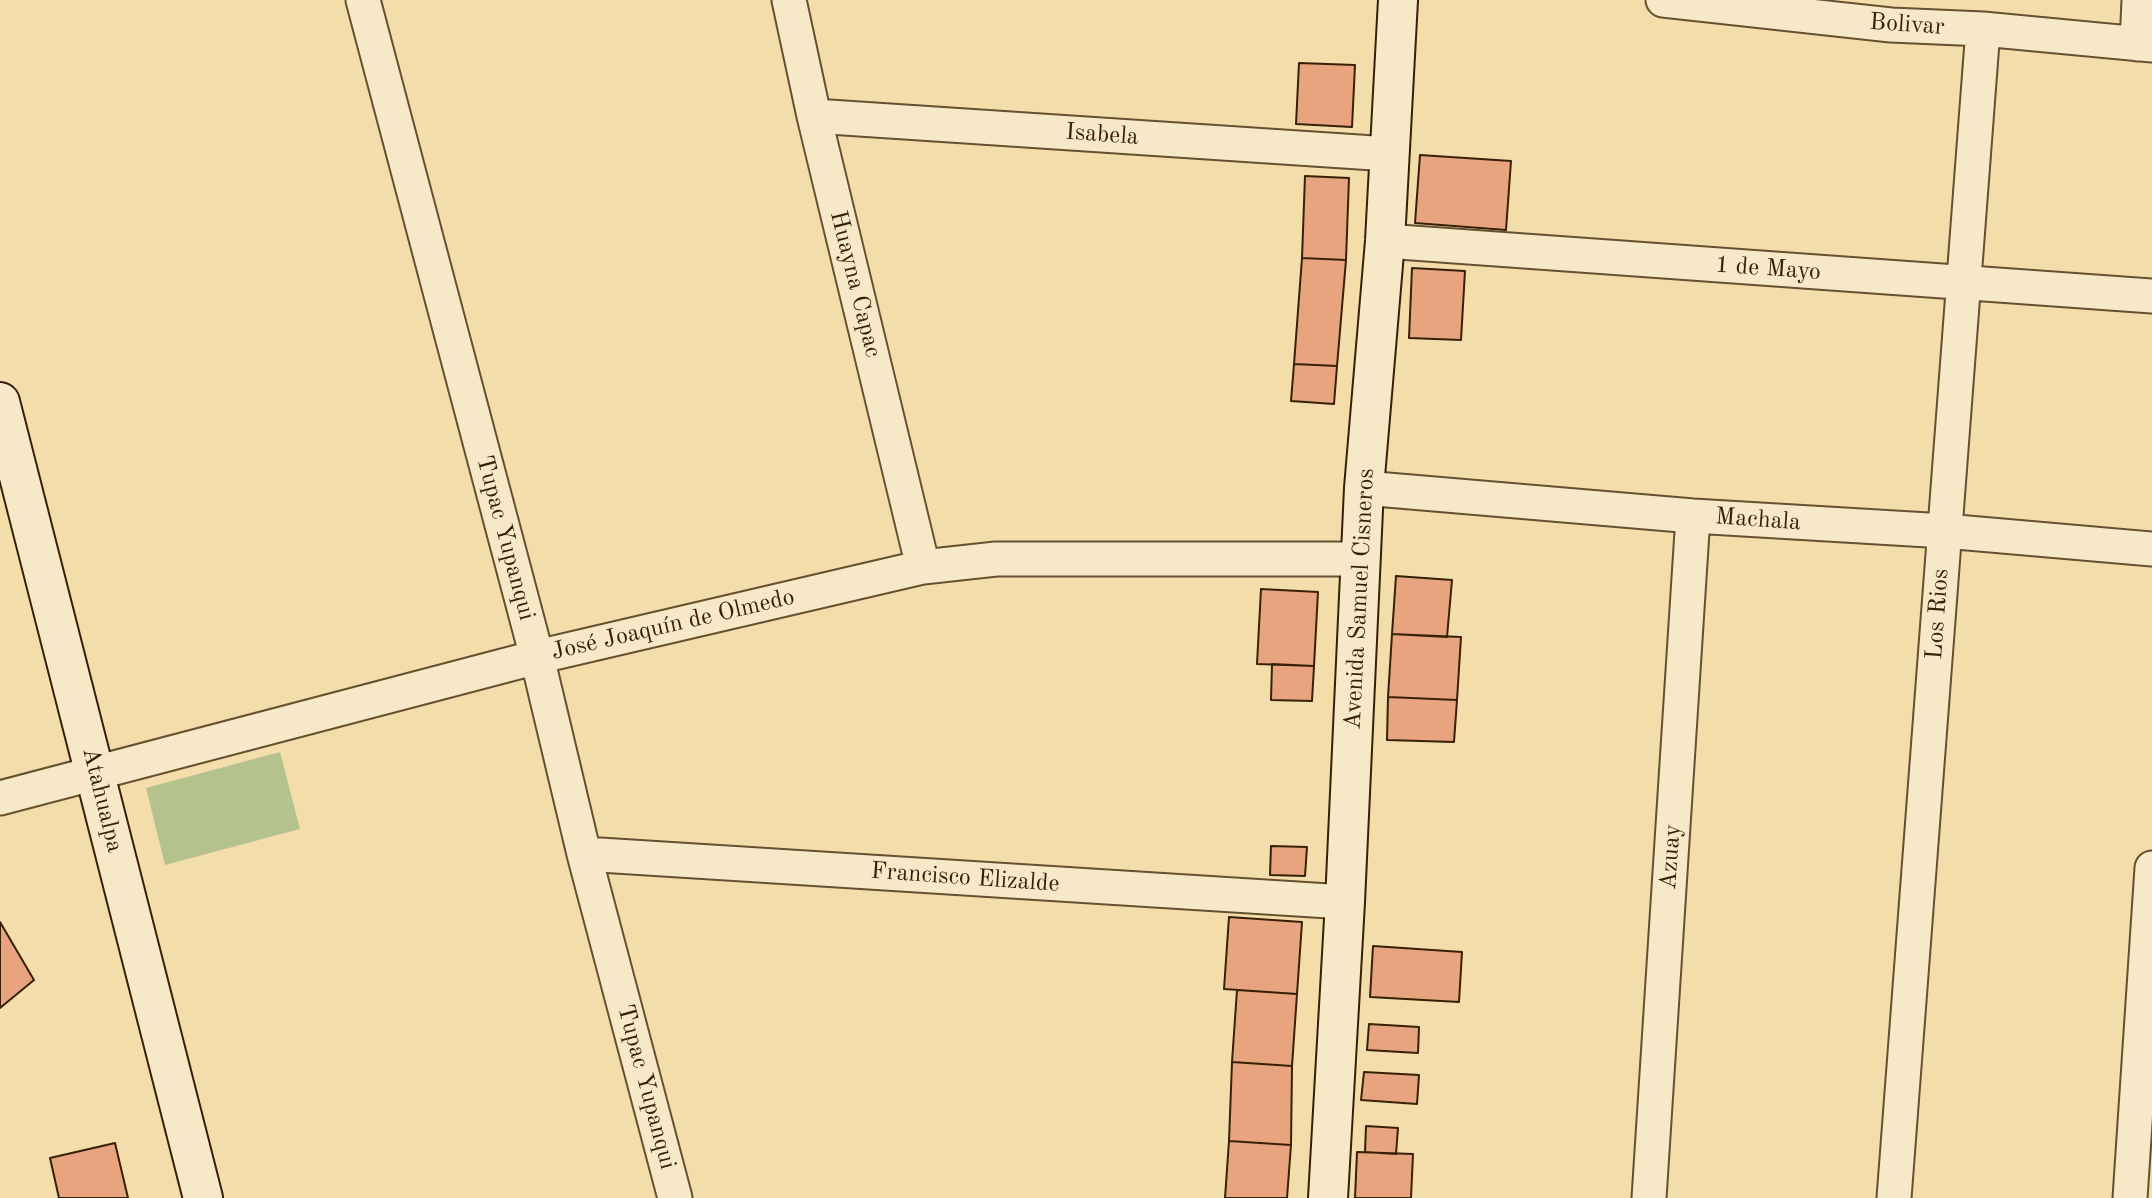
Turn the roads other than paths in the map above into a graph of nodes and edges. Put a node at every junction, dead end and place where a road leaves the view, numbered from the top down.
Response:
1 (363, 0) edge
2 (789, 0) edge
3 (1398, 0) edge
4 (1663, 0) edge
5 (2139, 0) edge
6 (1891, 13) edge
7 (1983, 29) junction
8 (2144, 45) edge
9 (814, 116) junction
10 (1389, 154) junction
11 (1385, 241) junction
12 (1964, 283) junction
13 (2152, 296) edge
14 (0, 402) edge
15 (1364, 488) junction
16 (1693, 516) junction
17 (1945, 531) junction
18 (2152, 549) edge
19 (1361, 559) junction
20 (923, 567) junction
21 (537, 657) junction
22 (95, 773) junction
23 (0, 798) edge
24 (584, 854) junction
25 (2152, 868) edge
26 (1345, 902) junction
27 (203, 1198) edge
28 (675, 1198) edge
29 (1328, 1198) edge
30 (1649, 1198) edge
31 (1894, 1198) edge
32 (2130, 1198) edge

1 - 21 street, Tupac Yupanqui
2 - 9 street, Huayna Capac
3 - 10 street, Avenida Samuel Cisneros
4 - 6 street, Bolivar
5 - 8 street
6 - 7 street, Bolivar
7 - 8 street, Bolivar
7 - 12 street, Los Rios
9 - 10 street, Isabela
9 - 20 street, Huayna Capac
10 - 11 street, Avenida Samuel Cisneros
11 - 12 street, 1 de Mayo
11 - 15 street, Avenida Samuel Cisneros
12 - 13 street, 1 de Mayo
12 - 17 street, Los Rios
14 - 22 street, Atahualpa
15 - 16 street, Machala
15 - 19 street, Avenida Samuel Cisneros
16 - 17 street, Machala
16 - 30 street, Azuay
17 - 18 street, Machala
17 - 31 street, Los Rios
19 - 20 street, José Joaquín de Olmedo
19 - 26 street, Avenida Samuel Cisneros
20 - 21 street, José Joaquín de Olmedo
21 - 22 street, José Joaquín de Olmedo
21 - 24 street, Tupac Yupanqui
22 - 23 street, José Joaquín de Olmedo
22 - 27 street, Atahualpa
24 - 26 street, Francisco Elizalde
24 - 28 street, Tupac Yupanqui
25 - 32 street
26 - 29 street, Avenida Samuel Cisneros

